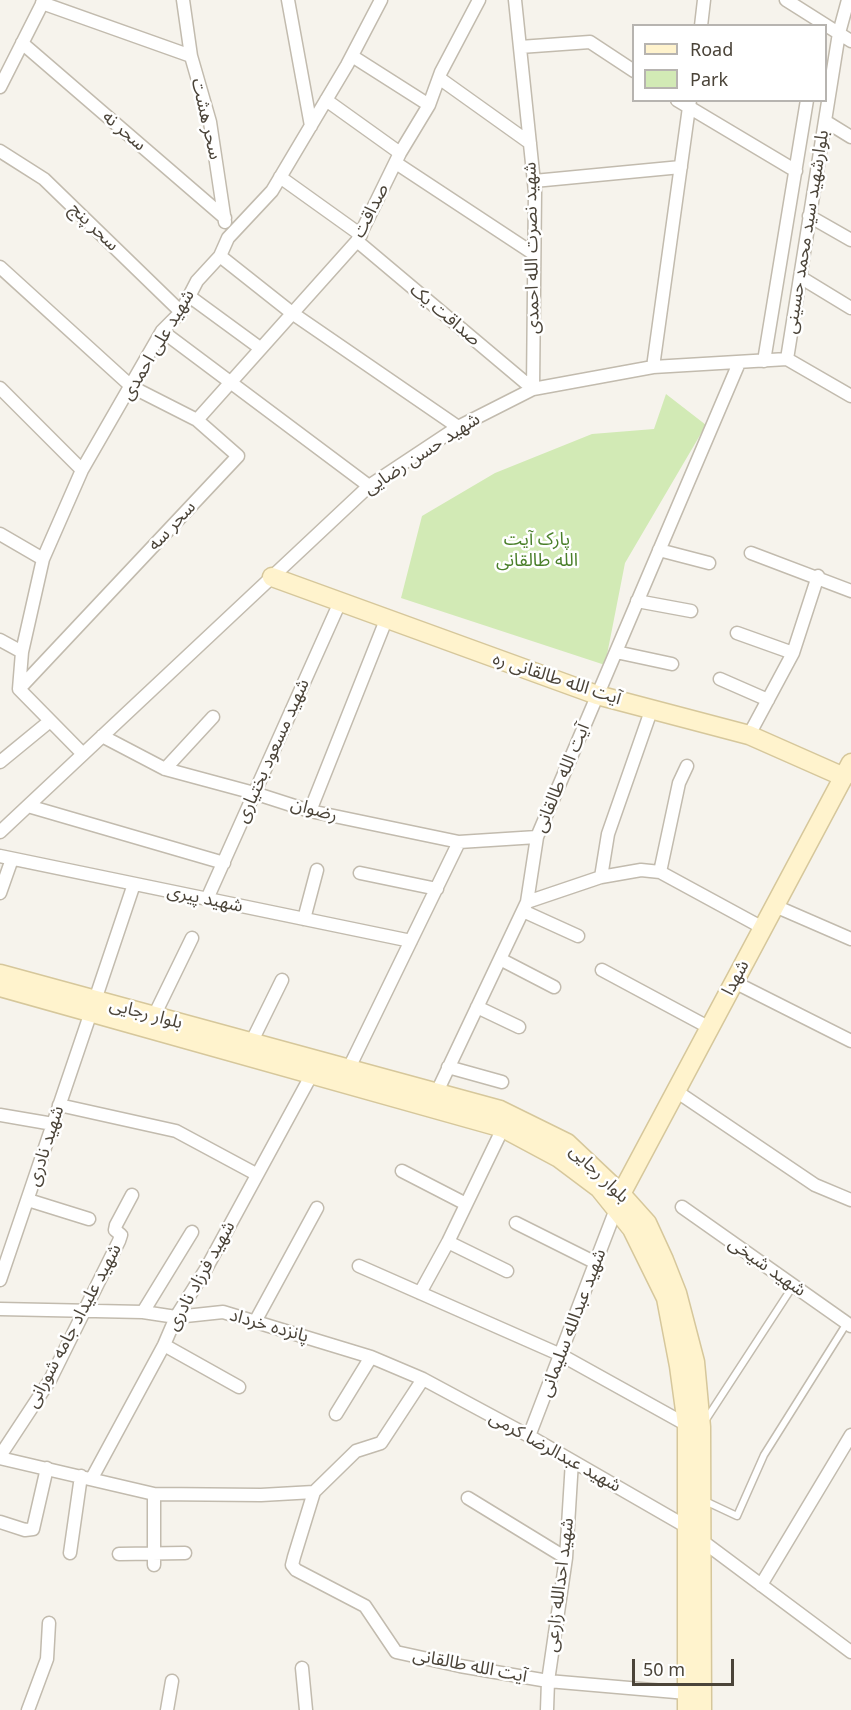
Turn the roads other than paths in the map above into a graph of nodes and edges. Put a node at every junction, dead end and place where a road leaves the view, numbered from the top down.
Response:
1 (183, 0) edge
2 (288, 0) edge
3 (381, 0) edge
4 (479, 0) edge
5 (515, 0) edge
6 (704, 0) edge
7 (786, 0) edge
8 (848, 0) edge
9 (43, 2) edge
10 (819, 23) edge
11 (701, 24) edge
12 (827, 27) edge
13 (839, 33) junction
14 (851, 41) edge
15 (22, 43) junction
16 (520, 47) junction
17 (191, 56) junction
18 (352, 56) junction
19 (632, 70) edge
20 (439, 78) junction
21 (0, 87) edge
22 (326, 100) junction
23 (807, 102) edge
24 (689, 104) edge
25 (429, 105) junction
26 (825, 121) junction
27 (311, 126) junction
28 (851, 136) edge
29 (530, 143) junction
30 (0, 151) edge
31 (398, 158) junction
32 (681, 167) junction
33 (796, 171) junction
34 (280, 177) junction
35 (534, 181) junction
36 (810, 216) junction
37 (225, 218) junction
38 (228, 238) junction
39 (359, 238) junction
40 (851, 240) edge
41 (534, 254) junction
42 (220, 256) junction
43 (0, 267) edge
44 (800, 277) junction
45 (189, 296) junction
46 (851, 308) edge
47 (181, 312) junction
48 (292, 313) junction
49 (162, 331) junction
50 (260, 348) junction
51 (787, 359) junction
52 (764, 362) junction
53 (739, 363) junction
54 (653, 367) junction
55 (230, 381) junction
56 (132, 387) junction
57 (0, 388) edge
58 (533, 389) junction
59 (851, 396) edge
60 (197, 420) junction
61 (458, 427) junction
62 (82, 470) junction
63 (369, 486) junction
64 (0, 534) edge
65 (659, 550) junction
66 (751, 553) dead end
67 (44, 559) junction
68 (709, 563) dead end
69 (818, 576) junction
70 (272, 577) junction
71 (851, 591) edge
72 (638, 601) junction
73 (340, 602) junction
74 (691, 611) dead end
75 (386, 620) junction
76 (737, 633) dead end
77 (0, 640) edge
78 (22, 652) junction
79 (615, 652) junction
80 (793, 653) junction
81 (672, 664) dead end
82 (720, 679) dead end
83 (20, 689) junction
84 (597, 695) junction
85 (768, 700) junction
86 (652, 708) junction
87 (213, 717) dead end
88 (50, 721) junction
89 (749, 735) junction
90 (102, 736) junction
91 (83, 754) junction
92 (1, 761) edge
93 (687, 766) dead end
94 (165, 769) junction
95 (848, 774) edge
96 (254, 793) junction
97 (28, 806) junction
98 (310, 811) junction
99 (0, 832) edge
100 (537, 837) junction
101 (459, 842) junction
102 (6, 858) edge
103 (224, 863) junction
104 (317, 870) dead end
105 (660, 872) junction
106 (360, 873) dead end
107 (601, 877) junction
108 (134, 884) junction
109 (436, 889) junction
110 (0, 893) edge
111 (207, 899) junction
112 (775, 906) junction
113 (525, 907) junction
114 (304, 919) junction
115 (763, 928) junction
116 (578, 936) dead end
117 (192, 938) dead end
118 (851, 939) edge
119 (411, 941) junction
120 (500, 959) junction
121 (602, 970) dead end
122 (0, 974) edge
123 (282, 980) dead end
124 (734, 982) junction
125 (0, 987) edge
126 (554, 987) dead end
127 (93, 1006) junction
128 (477, 1007) junction
129 (154, 1016) junction
130 (519, 1027) dead end
131 (710, 1028) junction
132 (851, 1041) edge
133 (251, 1043) junction
134 (448, 1067) junction
135 (348, 1070) junction
136 (312, 1074) junction
137 (502, 1082) dead end
138 (676, 1091) junction
139 (436, 1094) junction
140 (59, 1105) junction
141 (0, 1115) edge
142 (53, 1124) junction
143 (502, 1128) junction
144 (402, 1171) dead end
145 (256, 1174) junction
146 (132, 1195) dead end
147 (28, 1200) junction
148 (851, 1200) edge
149 (619, 1202) junction
150 (466, 1204) junction
151 (682, 1207) dead end
152 (317, 1208) dead end
153 (89, 1219) dead end
154 (516, 1223) dead end
155 (192, 1232) dead end
156 (448, 1242) junction
157 (596, 1263) junction
158 (358, 1266) dead end
159 (507, 1271) dead end
160 (0, 1280) edge
161 (793, 1286) junction
162 (420, 1293) junction
163 (0, 1309) edge
164 (85, 1311) junction
165 (143, 1312) junction
166 (176, 1317) junction
167 (256, 1320) junction
168 (849, 1325) edge
169 (164, 1345) junction
170 (561, 1355) junction
171 (371, 1356) junction
172 (423, 1379) junction
173 (239, 1387) dead end
174 (336, 1414) dead end
175 (694, 1426) junction
176 (851, 1435) edge
177 (529, 1436) junction
178 (0, 1457) edge
179 (572, 1461) junction
180 (47, 1468) junction
181 (86, 1477) junction
182 (314, 1492) junction
183 (154, 1494) junction
184 (468, 1498) dead end
185 (701, 1499) junction
186 (0, 1522) edge
187 (687, 1527) junction
188 (701, 1540) junction
189 (70, 1553) dead end
190 (185, 1553) dead end
191 (119, 1554) dead end
192 (566, 1558) junction
193 (154, 1560) junction
194 (761, 1585) junction
195 (49, 1623) dead end
196 (851, 1651) edge
197 (302, 1668) dead end
198 (172, 1681) dead end
199 (548, 1681) junction
200 (687, 1701) edge
201 (28, 1710) edge
202 (167, 1710) edge
203 (306, 1710) edge
204 (547, 1710) edge
205 (702, 1710) edge

1 - 17 street, سحر هشت
2 - 27 street
3 - 18 street, شهید علی احمدی
4 - 20 street, صداقت
5 - 16 street, شهید نصرت الله احمدی
6 - 11 street
7 - 10 street
8 - 13 street, بلوارشهید سید محمد حسینی
9 - 15 street
9 - 17 street
12 - 13 street
13 - 14 street
13 - 26 street, بلوارشهید سید محمد حسینی
15 - 21 street
15 - 37 street, سحر نه
16 - 19 street
16 - 29 street, شهید نصرت الله احمدی
17 - 37 street, سحر هشت
18 - 22 street, شهید علی احمدی
18 - 25 street
20 - 25 street, صداقت
20 - 29 street
22 - 27 street, شهید علی احمدی
22 - 31 street
23 - 33 street, بلوارشهید سید محمد حسینی
24 - 32 street
24 - 33 street
25 - 31 street, صداقت
26 - 28 street
26 - 36 street, بلوارشهید سید محمد حسینی
27 - 34 street, شهید علی احمدی
29 - 35 street, شهید نصرت الله احمدی
30 - 47 street, سحر پنج
31 - 39 street, صداقت
31 - 41 street
32 - 35 street
32 - 54 street
33 - 52 street, بلوارشهید سید محمد حسینی
34 - 38 street, شهید علی احمدی
34 - 39 street, صداقت یک
35 - 41 street, شهید نصرت الله احمدی
36 - 40 street
36 - 44 street, بلوارشهید سید محمد حسینی
37 - 38 street, سحر هشت
38 - 42 street, شهید علی احمدی
39 - 48 street, صداقت
39 - 58 street, صداقت یک
41 - 58 street, شهید نصرت الله احمدی
42 - 45 street, شهید علی احمدی
42 - 48 street
43 - 56 street, سحر سه
44 - 46 street
44 - 51 street, بلوارشهید سید محمد حسینی
45 - 47 street, شهید علی احمدی
45 - 50 street
47 - 49 street, شهید علی احمدی
48 - 50 street, صداقت
48 - 61 street
49 - 55 street
49 - 56 street, شهید علی احمدی
50 - 55 street, صداقت
51 - 52 street, شهید حسن رضایی
51 - 59 street
52 - 53 street, شهید حسن رضایی
53 - 54 street, شهید حسن رضایی
53 - 65 street, آیت الله طالقانی
54 - 58 street, شهید حسن رضایی
55 - 60 street, صداقت
55 - 63 street
56 - 60 street, سحر سه
56 - 62 street, شهید علی احمدی
57 - 62 street
58 - 61 street, شهید حسن رضایی
60 - 83 street, سحر سه
61 - 63 street, شهید حسن رضایی
62 - 67 street, شهید علی احمدی
63 - 70 street, شهید حسن رضایی
64 - 67 street
65 - 68 street
65 - 72 street, آیت الله طالقانی
66 - 69 street
67 - 78 street, شهید علی احمدی
69 - 71 street
69 - 80 street
70 - 73 main road, آیت الله طالقانی ره
70 - 90 street, شهید حسن رضایی
72 - 74 street
72 - 79 street, آیت الله طالقانی
73 - 75 main road, آیت الله طالقانی ره
73 - 96 street, شهید مسعود بختیاری
75 - 84 main road, آیت الله طالقانی ره
75 - 98 street
76 - 80 street
77 - 78 street
78 - 83 street, شهید علی احمدی
79 - 81 street
79 - 84 street, آیت الله طالقانی
80 - 85 street
82 - 85 street
83 - 88 street
84 - 86 main road, آیت الله طالقانی ره
84 - 100 street, آیت الله طالقانی
85 - 89 street
86 - 89 main road, آیت الله طالقانی ره
86 - 107 street
87 - 94 street
88 - 91 street
88 - 92 street
89 - 95 main road, آیت الله طالقانی ره
90 - 91 street, شهید حسن رضایی
90 - 94 street, رضوان
91 - 97 street, شهید حسن رضایی
93 - 105 street
94 - 96 street, رضوان
95 - 112 main road, شهدا
96 - 98 street, رضوان
96 - 103 street, شهید مسعود بختیاری
97 - 99 street, شهید حسن رضایی
97 - 103 street
98 - 101 street, رضوان
100 - 101 street, رضوان
100 - 113 street, آیت الله طالقانی
101 - 109 street
102 - 108 street, شهید پیری
102 - 110 street
103 - 111 street, شهید مسعود بختیاری
104 - 114 street
105 - 107 street
105 - 115 street
106 - 109 street
107 - 113 street
108 - 111 street, شهید پیری
108 - 127 street, شهید نادری
109 - 119 street
111 - 114 street, شهید پیری
112 - 115 main road, شهدا
112 - 118 street
113 - 116 street
113 - 120 street, آیت الله طالقانی
114 - 119 street, شهید پیری
115 - 124 main road, شهدا
117 - 129 street
119 - 135 street
120 - 126 street
120 - 128 street, آیت الله طالقانی
121 - 131 street
122 - 127 main road, بلوار رجایی
123 - 133 street
124 - 131 main road, شهدا
124 - 132 street
125 - 127 main road, بلوار رجایی
127 - 129 main road, بلوار رجایی
127 - 136 main road, بلوار رجایی
127 - 140 street, شهید نادری
128 - 130 street
128 - 134 street, آیت الله طالقانی
129 - 133 main road, بلوار رجایی
131 - 138 main road, شهدا
133 - 135 main road, بلوار رجایی
134 - 137 street
134 - 139 street, آیت الله طالقانی
135 - 139 main road, بلوار رجایی
136 - 143 main road, بلوار رجایی
136 - 145 street, شهید فرزاد نادری
138 - 148 street
138 - 149 main road, شهدا
139 - 149 main road, بلوار رجایی
140 - 142 street, شهید نادری
140 - 145 street
141 - 142 street
142 - 147 street, شهید نادری
143 - 149 main road, بلوار رجایی
143 - 150 street
144 - 150 street
145 - 166 street, شهید فرزاد نادری
146 - 164 street, شهید علیداد جامه شورانی
147 - 153 street
147 - 160 street, شهید نادری
149 - 157 street, شهید عبدالله سلیمانی
149 - 175 main road, بلوار رجایی
150 - 156 street
151 - 161 street, شهید شیخی
152 - 167 street
154 - 157 street
155 - 165 street
156 - 159 street
156 - 162 street
157 - 170 street, شهید عبدالله سلیمانی
158 - 162 street
161 - 168 street, شهید شیخی
161 - 175 lane
162 - 170 street
163 - 164 street, پانزده خرداد
164 - 165 street, پانزده خرداد
164 - 178 street, شهید علیداد جامه شورانی
165 - 166 street, پانزده خرداد
166 - 167 street, پانزده خرداد
166 - 169 street, شهید فرزاد نادری
167 - 171 street, پانزده خرداد
168 - 185 lane
169 - 173 street
169 - 181 street, شهید فرزاد نادری
170 - 175 street
170 - 177 street, شهید عبدالله سلیمانی
171 - 172 street, پانزده خرداد
171 - 174 street
172 - 177 street, شهید عبدالرضا کرمی
172 - 182 street
175 - 185 main road, بلوار رجایی
175 - 187 main road, بلوار رجایی
176 - 194 street
177 - 179 street, شهید عبدالرضا کرمی
178 - 180 street
179 - 187 street, شهید عبدالرضا کرمی
179 - 192 street, شهید احدالله زارعی
180 - 181 street
180 - 186 street
181 - 183 street
181 - 189 street
182 - 183 street
182 - 199 street, آیت الله طالقانی
183 - 193 street
184 - 192 street
185 - 188 main road, بلوار رجایی
187 - 200 main road, بلوار رجایی
188 - 194 street
188 - 205 main road, بلوار رجایی
190 - 193 street
191 - 193 street
192 - 199 street, شهید احدالله زارعی
194 - 196 street
195 - 201 street
197 - 203 street
198 - 202 street
199 - 200 street, آیت الله طالقانی
199 - 204 street, شهید احدالله زارعی

